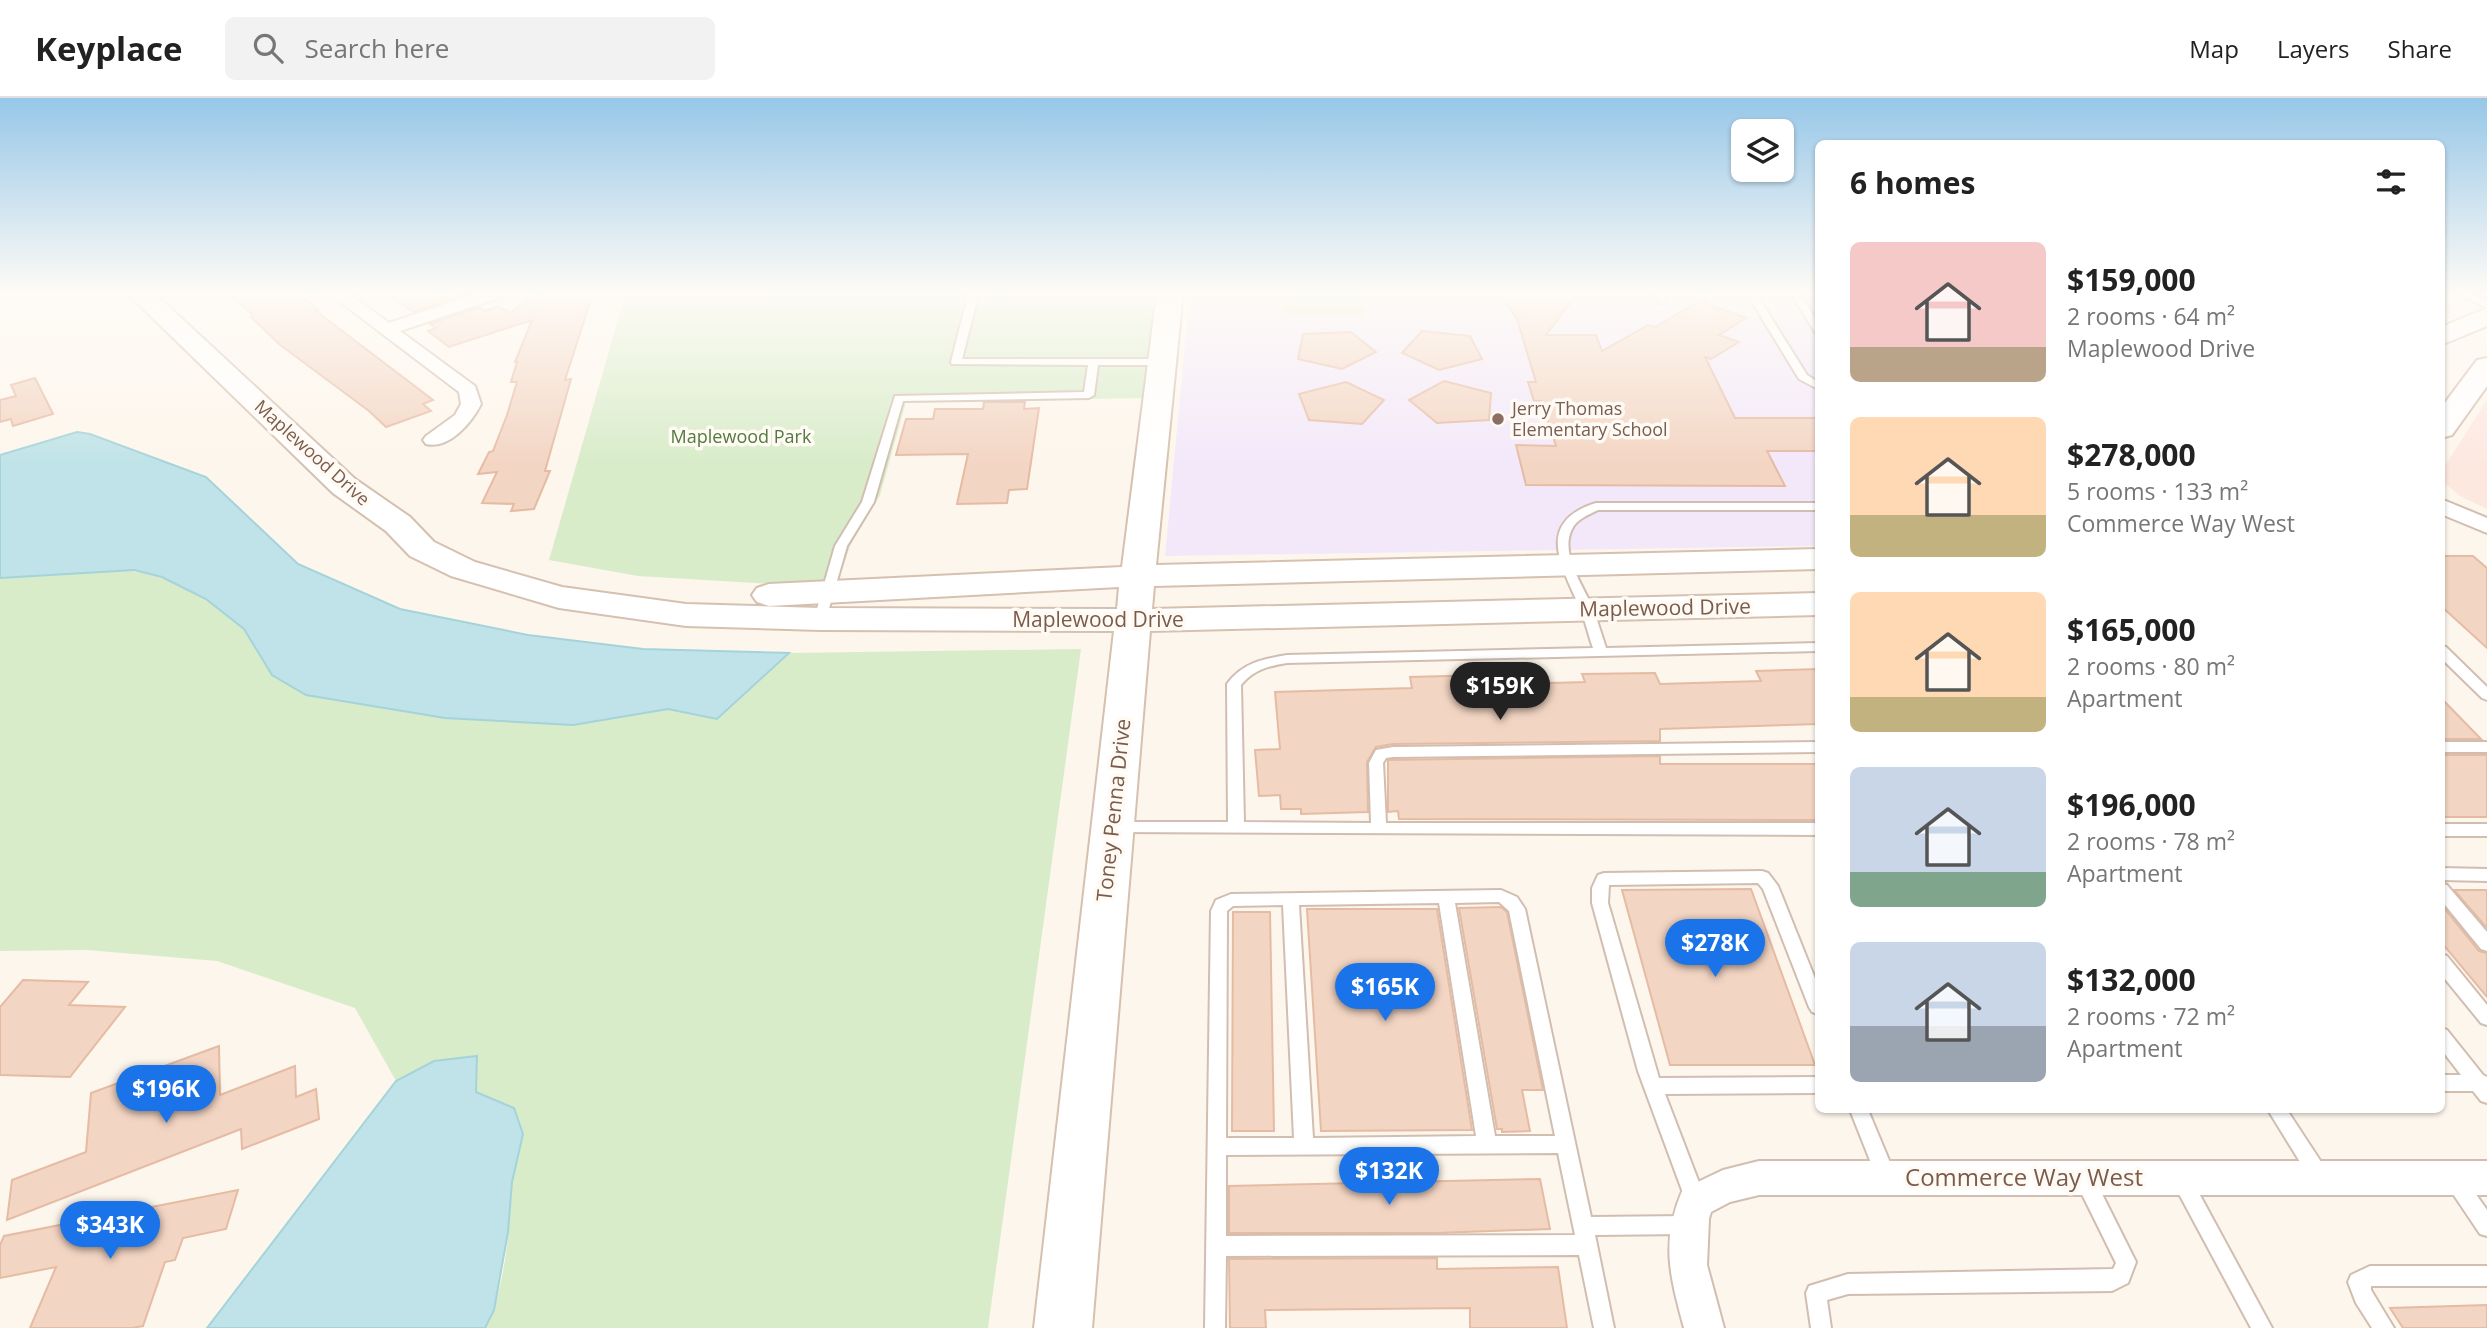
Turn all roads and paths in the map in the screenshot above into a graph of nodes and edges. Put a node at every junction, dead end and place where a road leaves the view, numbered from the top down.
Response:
1 (199, 349) edge
2 (413, 349) edge
3 (959, 349) edge
4 (1163, 349) edge
5 (1786, 349) edge
6 (1093, 362) junction
7 (1162, 362) junction
8 (2487, 366) edge
9 (1815, 384) edge
10 (2445, 424) edge
11 (433, 440) dead end
12 (1815, 506) edge
13 (2445, 508) edge
14 (2487, 526) edge
15 (1815, 559) edge
16 (1565, 564) junction
17 (1138, 576) junction
18 (1815, 604) edge
19 (824, 606) junction
20 (1587, 610) junction
21 (1133, 621) junction
22 (1815, 647) edge
23 (1601, 652) junction
24 (2445, 654) edge
25 (2487, 695) edge
26 (1815, 747) edge
27 (2445, 747) edge
28 (2487, 747) edge
29 (1236, 828) junction
30 (1380, 828) junction
31 (1112, 829) junction
32 (1815, 829) edge
33 (2445, 830) edge
34 (2487, 830) edge
35 (2445, 874) edge
36 (2487, 875) edge
37 (2445, 894) edge
38 (1447, 897) junction
39 (1290, 900) junction
40 (2487, 944) edge
41 (2445, 966) edge
42 (1815, 999) edge
43 (2487, 1018) edge
44 (2445, 1040) edge
45 (2445, 1083) edge
46 (1815, 1085) edge
47 (1653, 1086) junction
48 (2484, 1087) edge
49 (1860, 1113) edge
50 (2279, 1113) edge
51 (1487, 1144) junction
52 (1566, 1144) junction
53 (1304, 1146) junction
54 (1217, 1147) junction
55 (1887, 1178) junction
56 (2084, 1178) junction
57 (2180, 1178) junction
58 (2321, 1178) junction
59 (2470, 1178) edge
60 (1692, 1213) junction
61 (2487, 1227) edge
62 (1586, 1236) junction
63 (1216, 1246) junction
64 (2487, 1276) edge
65 (1063, 1328) edge
66 (1215, 1328) edge
67 (1604, 1328) edge
68 (1703, 1328) edge
69 (1821, 1328) edge
70 (2262, 1328) edge
71 (2384, 1328) edge

1 - 19 street, Maplewood Drive
2 - 11 street
3 - 6 lane
4 - 7 street, Toney Penna Drive
5 - 9 lane
6 - 7 lane
6 - 19 lane
7 - 17 street, Toney Penna Drive
8 - 10 street
12 - 16 lane
13 - 14 street
15 - 16 street, Maplewood Drive
16 - 17 street, Maplewood Drive
16 - 20 lane
17 - 19 street, Maplewood Drive
17 - 21 street, Toney Penna Drive
18 - 20 street, Maplewood Drive
19 - 21 street, Maplewood Drive
20 - 21 street, Maplewood Drive
20 - 23 lane
21 - 31 street, Toney Penna Drive
22 - 23 lane
23 - 29 lane
24 - 25 lane
26 - 30 lane
27 - 28 lane
29 - 30 lane
29 - 31 lane
30 - 32 lane
31 - 65 street, Toney Penna Drive
33 - 34 lane
35 - 36 lane
37 - 40 lane
38 - 39 lane
38 - 51 lane
38 - 52 lane
39 - 53 lane
39 - 54 lane
41 - 43 lane
42 - 47 lane
44 - 48 lane
45 - 48 lane
46 - 47 lane
47 - 60 lane
49 - 55 lane
50 - 58 lane
51 - 52 lane
51 - 53 lane
52 - 62 lane
53 - 54 lane
54 - 63 lane
55 - 56 street, Commerce Way West
55 - 60 street, Commerce Way West
56 - 57 street, Commerce Way West
56 - 69 lane
57 - 58 street, Commerce Way West
57 - 70 lane
58 - 59 street, Commerce Way West
59 - 61 lane
60 - 62 lane
60 - 68 street
62 - 63 lane
62 - 67 lane
63 - 66 lane
64 - 71 lane

